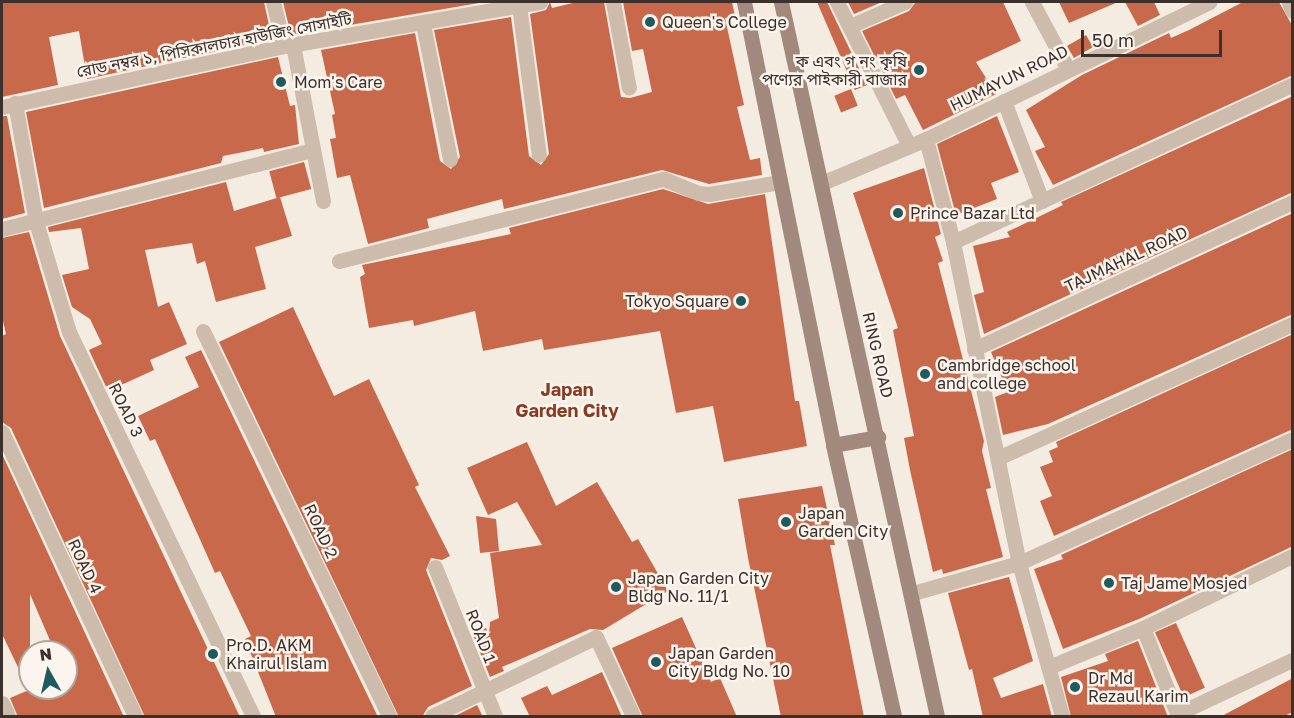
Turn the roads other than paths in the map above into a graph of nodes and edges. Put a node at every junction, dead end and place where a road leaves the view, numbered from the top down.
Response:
1 (273, 2) edge
2 (540, 2) edge
3 (613, 2) edge
4 (744, 2) edge
5 (781, 2) edge
6 (837, 2) edge
7 (905, 2) edge
8 (1032, 2) edge
9 (1210, 2) edge
10 (1288, 2) edge
11 (519, 6) junction
12 (1293, 11) edge
13 (423, 24) junction
14 (850, 26) junction
15 (289, 46) junction
16 (1068, 69) junction
17 (1293, 85) edge
18 (629, 88) dead end
19 (1004, 101) junction
20 (8, 105) edge
21 (927, 138) junction
22 (909, 146) junction
23 (313, 150) junction
24 (539, 155) dead end
25 (450, 159) dead end
26 (780, 182) junction
27 (822, 183) junction
28 (323, 201) dead end
29 (1042, 201) junction
30 (1293, 202) edge
31 (36, 222) junction
32 (2, 228) edge
33 (953, 242) junction
34 (339, 261) dead end
35 (1293, 324) edge
36 (203, 331) dead end
37 (974, 349) junction
38 (2, 432) edge
39 (878, 437) junction
40 (1293, 439) edge
41 (833, 445) junction
42 (998, 458) junction
43 (1293, 556) edge
44 (1019, 563) junction
45 (435, 567) dead end
46 (913, 592) junction
47 (1143, 628) junction
48 (1293, 660) edge
49 (1049, 667) junction
50 (483, 691) junction
51 (2, 703) edge
52 (1177, 715) edge
53 (8, 717) edge
54 (135, 717) edge
55 (253, 717) edge
56 (389, 717) edge
57 (432, 717) edge
58 (495, 717) edge
59 (633, 717) edge
60 (894, 717) edge
61 (937, 717) edge
62 (1062, 717) edge

1 - 15 street
2 - 11 street, রোড নম্বর ১, পিসিকালচার হাউজিং সোসাইটি
3 - 18 street
4 - 26 main road
5 - 27 main road, RING ROAD
6 - 14 street
7 - 14 street
8 - 16 street
9 - 16 street, HUMAYUN ROAD
10 - 12 street
11 - 13 street, রোড নম্বর ১, পিসিকালচার হাউজিং সোসাইটি
11 - 24 street
13 - 15 street, রোড নম্বর ১, পিসিকালচার হাউজিং সোসাইটি
13 - 25 street
14 - 22 street
15 - 20 street, রোড নম্বর ১, পিসিকালচার হাউজিং সোসাইটি
15 - 23 street
16 - 19 street, HUMAYUN ROAD
17 - 29 street
19 - 21 street, HUMAYUN ROAD
19 - 29 street
20 - 31 street, ROAD 3
21 - 22 street, HUMAYUN ROAD
21 - 33 street
22 - 27 street, HUMAYUN ROAD
23 - 28 street
23 - 31 street
26 - 34 street
26 - 41 main road
27 - 39 main road, RING ROAD
29 - 33 street
30 - 37 street, TAJMAHAL ROAD
31 - 32 street
31 - 55 street, ROAD 3
33 - 37 street
35 - 42 street
36 - 56 street, ROAD 2
37 - 42 street
38 - 54 street, ROAD 4
39 - 41 main road
39 - 46 main road, RING ROAD
40 - 44 street
41 - 60 main road
42 - 44 street
43 - 47 street
44 - 46 street
44 - 49 street
45 - 50 street, ROAD 1
46 - 61 main road, RING ROAD
47 - 49 street
47 - 52 street
48 - 52 street
49 - 62 street
50 - 57 street
50 - 58 street, ROAD 1
50 - 59 street
51 - 53 street

